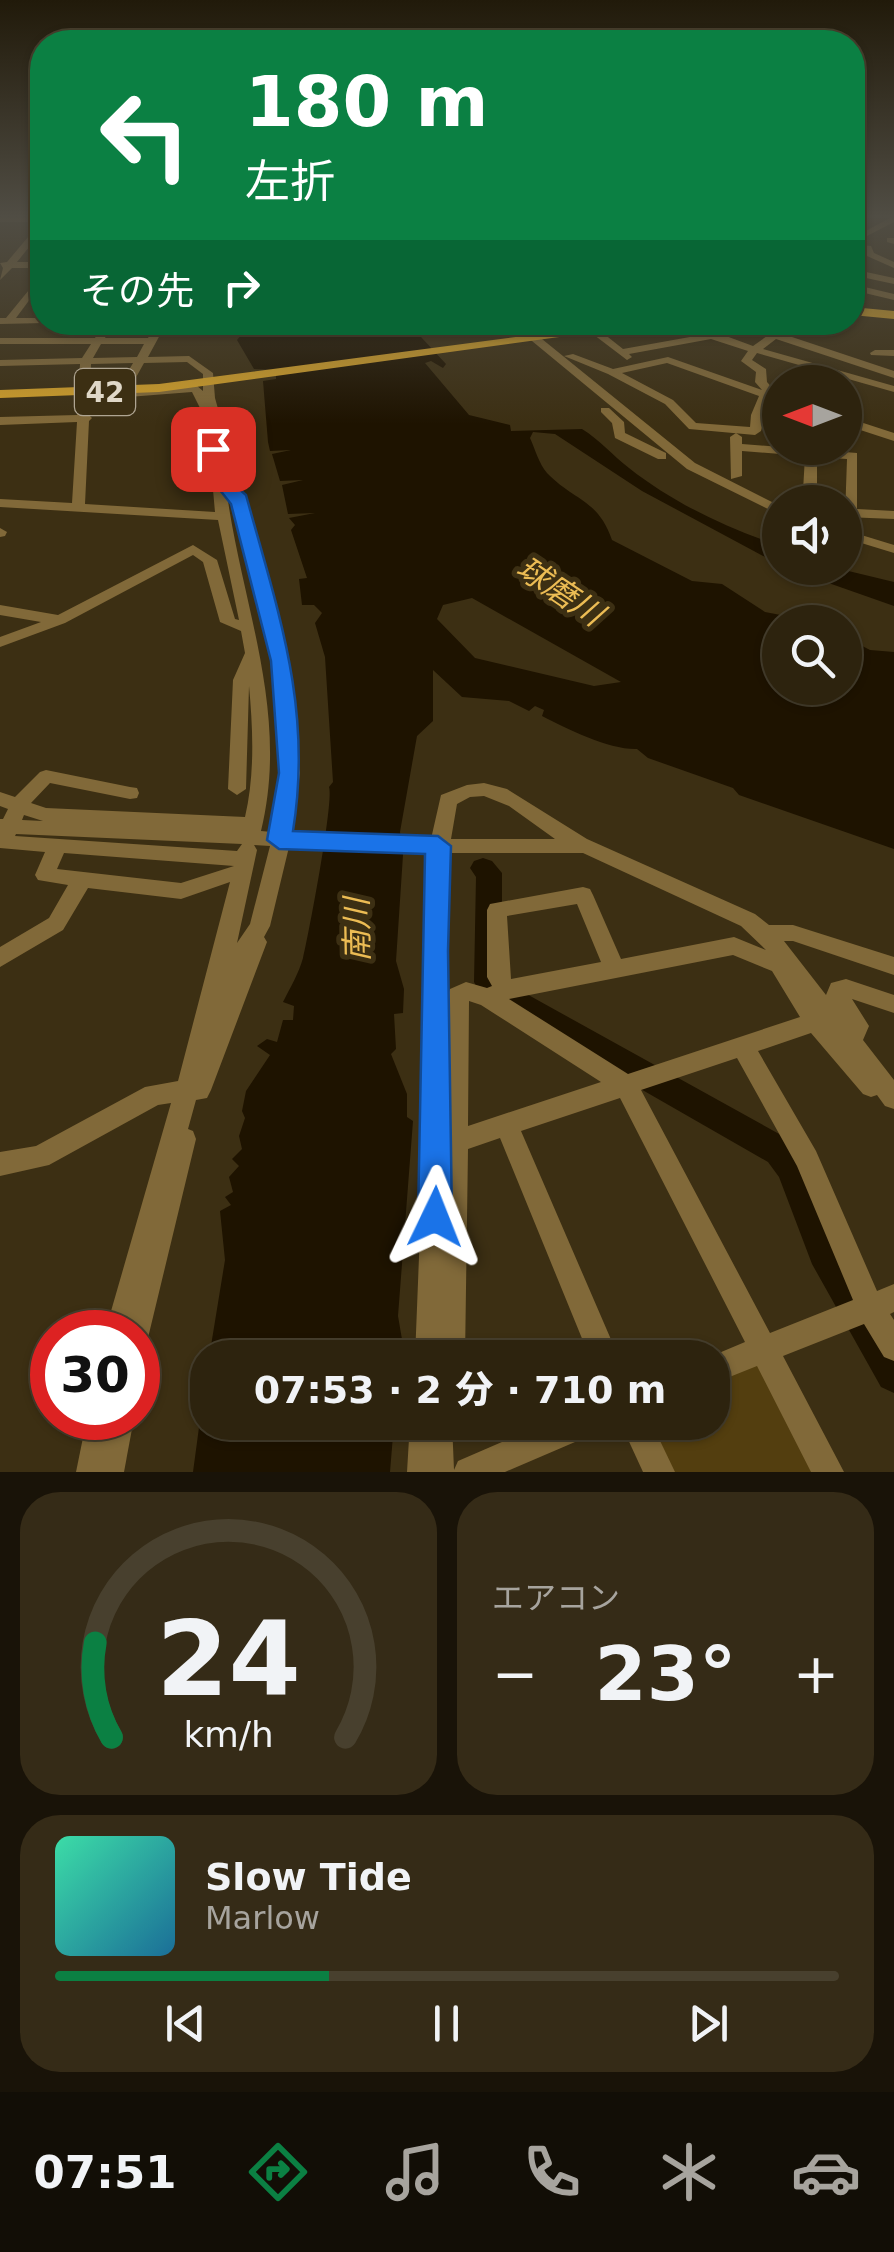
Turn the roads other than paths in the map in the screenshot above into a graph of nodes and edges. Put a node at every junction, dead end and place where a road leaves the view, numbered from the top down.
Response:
1 (865, 290) edge
2 (30, 292) edge
3 (892, 296) edge
4 (865, 312) edge
5 (894, 315) edge
6 (4, 321) edge
7 (30, 321) edge
8 (52, 335) edge
9 (101, 335) edge
10 (156, 335) edge
11 (536, 335) edge
12 (601, 335) edge
13 (773, 335) edge
14 (777, 335) edge
15 (712, 336) joint
16 (0, 341) edge
17 (48, 341) junction
18 (98, 341) junction
19 (153, 341) junction
20 (554, 350) junction
21 (754, 350) junction
22 (622, 352) junction
23 (875, 353) dead end
24 (894, 353) edge
25 (574, 359) junction
26 (144, 360) junction
27 (86, 361) junction
28 (0, 362) edge
29 (33, 362) junction
30 (635, 364) junction
31 (814, 365) edge
32 (863, 365) joint
33 (612, 372) junction
34 (762, 372) edge
35 (894, 376) edge
36 (210, 382) junction
37 (862, 385) edge
38 (594, 387) junction
39 (894, 389) edge
40 (762, 390) edge
41 (123, 392) junction
42 (0, 394) edge
43 (86, 395) junction
44 (762, 405) edge
45 (735, 411) dead end
46 (757, 415) junction
47 (762, 416) edge
48 (86, 418) junction
49 (862, 419) edge
50 (0, 420) edge
51 (862, 424) edge
52 (734, 429) junction
53 (892, 430) edge
54 (736, 447) junction
55 (762, 449) edge
56 (695, 464) junction
57 (736, 476) junction
58 (220, 480) junction
59 (754, 494) junction
60 (236, 497) junction
61 (762, 498) edge
62 (762, 498) edge
63 (0, 503) edge
64 (78, 508) junction
65 (862, 514) edge
66 (894, 515) edge
67 (222, 516) junction
68 (862, 539) edge
69 (174, 542) dead end
70 (894, 549) edge
71 (193, 550) junction
72 (220, 560) junction
73 (0, 610) edge
74 (60, 620) junction
75 (0, 642) edge
76 (253, 653) junction
77 (237, 789) dead end
78 (130, 794) dead end
79 (10, 801) edge
80 (5, 826) edge
81 (284, 840) junction
82 (57, 846) junction
83 (433, 846) junction
84 (586, 846) junction
85 (247, 847) junction
86 (82, 880) junction
87 (260, 926) junction
88 (765, 933) junction
89 (0, 958) edge
90 (434, 962) junction
91 (894, 966) edge
92 (615, 970) junction
93 (216, 992) junction
94 (493, 992) junction
95 (894, 1004) edge
96 (824, 1020) junction
97 (847, 1037) junction
98 (743, 1047) junction
99 (630, 1083) junction
100 (188, 1090) junction
101 (894, 1100) edge
102 (507, 1126) junction
103 (458, 1140) junction
104 (0, 1164) edge
105 (872, 1307) edge
106 (125, 1310) edge
107 (141, 1310) edge
108 (429, 1340) edge
109 (452, 1340) edge
110 (597, 1340) edge
111 (894, 1348) edge
112 (763, 1349) junction
113 (730, 1363) edge
114 (98, 1440) edge
115 (115, 1440) edge
116 (427, 1440) edge
117 (439, 1440) edge
118 (457, 1440) edge
119 (543, 1440) edge
120 (644, 1440) edge
121 (470, 1471) edge
122 (92, 1472) edge
123 (108, 1472) edge
124 (424, 1472) edge
125 (439, 1472) edge
126 (659, 1472) edge
127 (828, 1472) edge

1 - 3 street
2 - 6 street
4 - 5 main road
6 - 7 street
8 - 17 street
9 - 18 street
10 - 19 street
11 - 20 street
11 - 36 main road, 42
12 - 22 street
13 - 21 street
14 - 32 street
15 - 21 street
15 - 22 street
16 - 17 street
17 - 18 street
17 - 29 street
18 - 19 street
18 - 27 street
19 - 26 street
20 - 25 street
20 - 38 street
21 - 31 street
21 - 34 street
22 - 30 street
23 - 24 street
25 - 33 street
25 - 56 street
26 - 27 street
26 - 36 street
26 - 41 street
27 - 29 street
27 - 43 street
28 - 29 street
30 - 33 street
30 - 40 street
32 - 35 street
33 - 52 street
36 - 41 main road, 42
36 - 60 street
37 - 39 street
38 - 56 street
38 - 56 street
41 - 43 main road, 42
42 - 43 main road, 42
43 - 48 street
43 - 58 street
44 - 46 street
45 - 52 street
46 - 47 street
46 - 52 street
48 - 50 street
48 - 64 street
49 - 53 street
51 - 53 street
52 - 54 street
54 - 55 street
54 - 57 street
56 - 57 street
56 - 59 street
56 - 61 street
57 - 59 street
58 - 60 street
58 - 67 street
59 - 62 street
60 - 67 street
60 - 81 street
63 - 64 street
64 - 67 street
65 - 66 street
67 - 72 street
68 - 70 street
69 - 71 street
71 - 72 street
71 - 74 street
72 - 76 street
73 - 74 street
74 - 75 street
76 - 77 street
76 - 85 street
78 - 79 street
79 - 80 street
79 - 85 street
80 - 81 street
80 - 82 street
81 - 83 street
81 - 87 street
82 - 85 street
82 - 86 street
83 - 84 street
83 - 84 street
83 - 90 street
84 - 88 street
85 - 86 street
85 - 93 street
86 - 89 street
87 - 93 street
87 - 107 street
88 - 91 street
88 - 96 street
90 - 94 street
90 - 108 street
92 - 94 street
92 - 94 street
92 - 96 street
93 - 100 street
94 - 99 street
94 - 103 street
95 - 97 street
96 - 97 street
96 - 98 street
96 - 101 street
97 - 101 street
98 - 99 street
98 - 105 street
99 - 102 street
99 - 112 street
100 - 104 street
100 - 106 street
102 - 103 street
102 - 110 street
103 - 109 street
105 - 111 street
105 - 112 street
112 - 113 street
112 - 127 street
114 - 122 street
115 - 123 street
116 - 124 street
117 - 125 street
118 - 121 street
119 - 121 street
120 - 126 street

